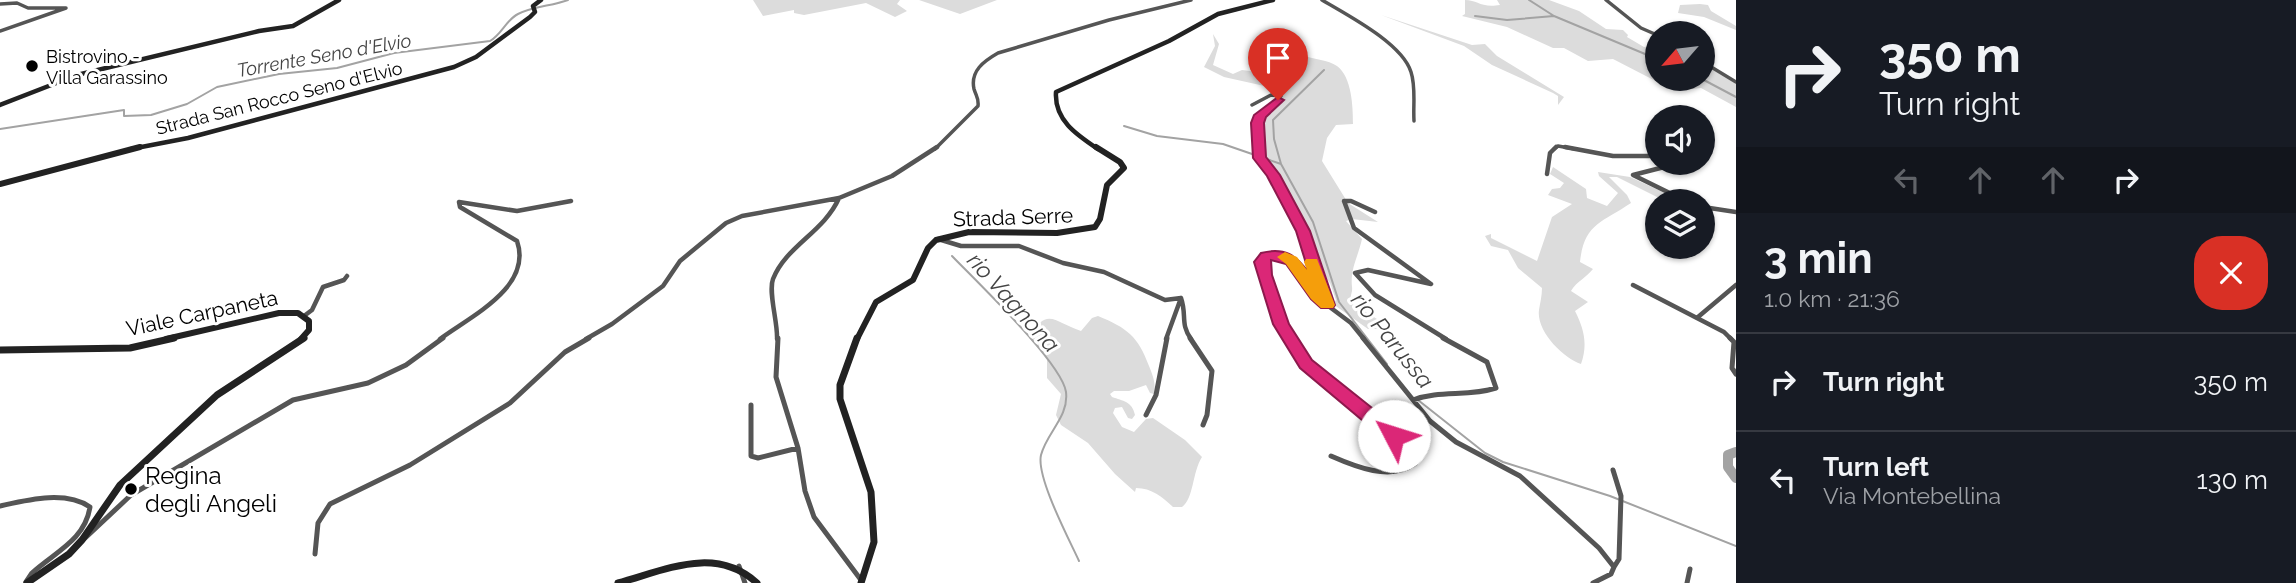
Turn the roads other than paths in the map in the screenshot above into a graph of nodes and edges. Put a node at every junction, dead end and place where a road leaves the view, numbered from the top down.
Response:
1 (339, 0) edge
2 (541, 0) edge
3 (1191, 0) edge
4 (1273, 0) edge
5 (1322, 0) edge
6 (1606, 0) edge
7 (0, 4) edge
8 (1645, 30) edge
9 (0, 31) edge
10 (1715, 69) edge
11 (1736, 82) edge
12 (0, 105) edge
13 (1252, 105) dead end
14 (1414, 121) dead end
15 (1645, 156) edge
16 (1645, 172) edge
17 (1547, 174) dead end
18 (0, 184) edge
19 (1662, 189) edge
20 (839, 198) junction
21 (570, 201) dead end
22 (1715, 209) edge
23 (1375, 212) dead end
24 (1736, 212) edge
25 (937, 239) junction
26 (347, 276) dead end
27 (1633, 285) dead end
28 (1736, 285) edge
29 (1181, 298) junction
30 (1327, 305) junction
31 (304, 316) junction
32 (1698, 317) junction
33 (0, 350) edge
34 (1736, 374) edge
35 (1416, 399) junction
36 (751, 405) dead end
37 (1146, 415) dead end
38 (1203, 425) dead end
39 (798, 448) junction
40 (1331, 456) dead end
41 (1613, 470) dead end
42 (0, 506) edge
43 (82, 540) junction
44 (315, 554) dead end
45 (739, 566) junction
46 (1615, 566) junction
47 (1690, 569) dead end
48 (861, 582) edge
49 (26, 583) edge
50 (618, 583) edge
51 (745, 583) edge
52 (757, 583) edge
53 (1593, 583) edge
54 (1687, 583) edge

1 - 12 main road
2 - 18 main road, Strada San Rocco Seno d'Elvio
3 - 20 street
4 - 25 main road, Strada Serre
5 - 14 street
6 - 8 street
7 - 9 street
10 - 11 street
13 - 30 street
15 - 17 street
16 - 19 street
20 - 39 street
20 - 44 street
21 - 43 street
22 - 24 street
23 - 35 street
25 - 29 street, Strada Serre
25 - 48 main road, Strada Serre
26 - 31 street
27 - 32 street
28 - 32 street
29 - 37 street
29 - 38 street
30 - 35 street
30 - 40 street
31 - 33 main road, Viale Carpaneta
31 - 43 main road, Viale Carpaneta
32 - 34 street
35 - 46 street
36 - 39 street
39 - 48 street
41 - 46 street
42 - 49 street
43 - 49 main road, Viale Carpaneta
45 - 50 main road
45 - 51 street
45 - 52 main road
46 - 53 street
47 - 54 street

